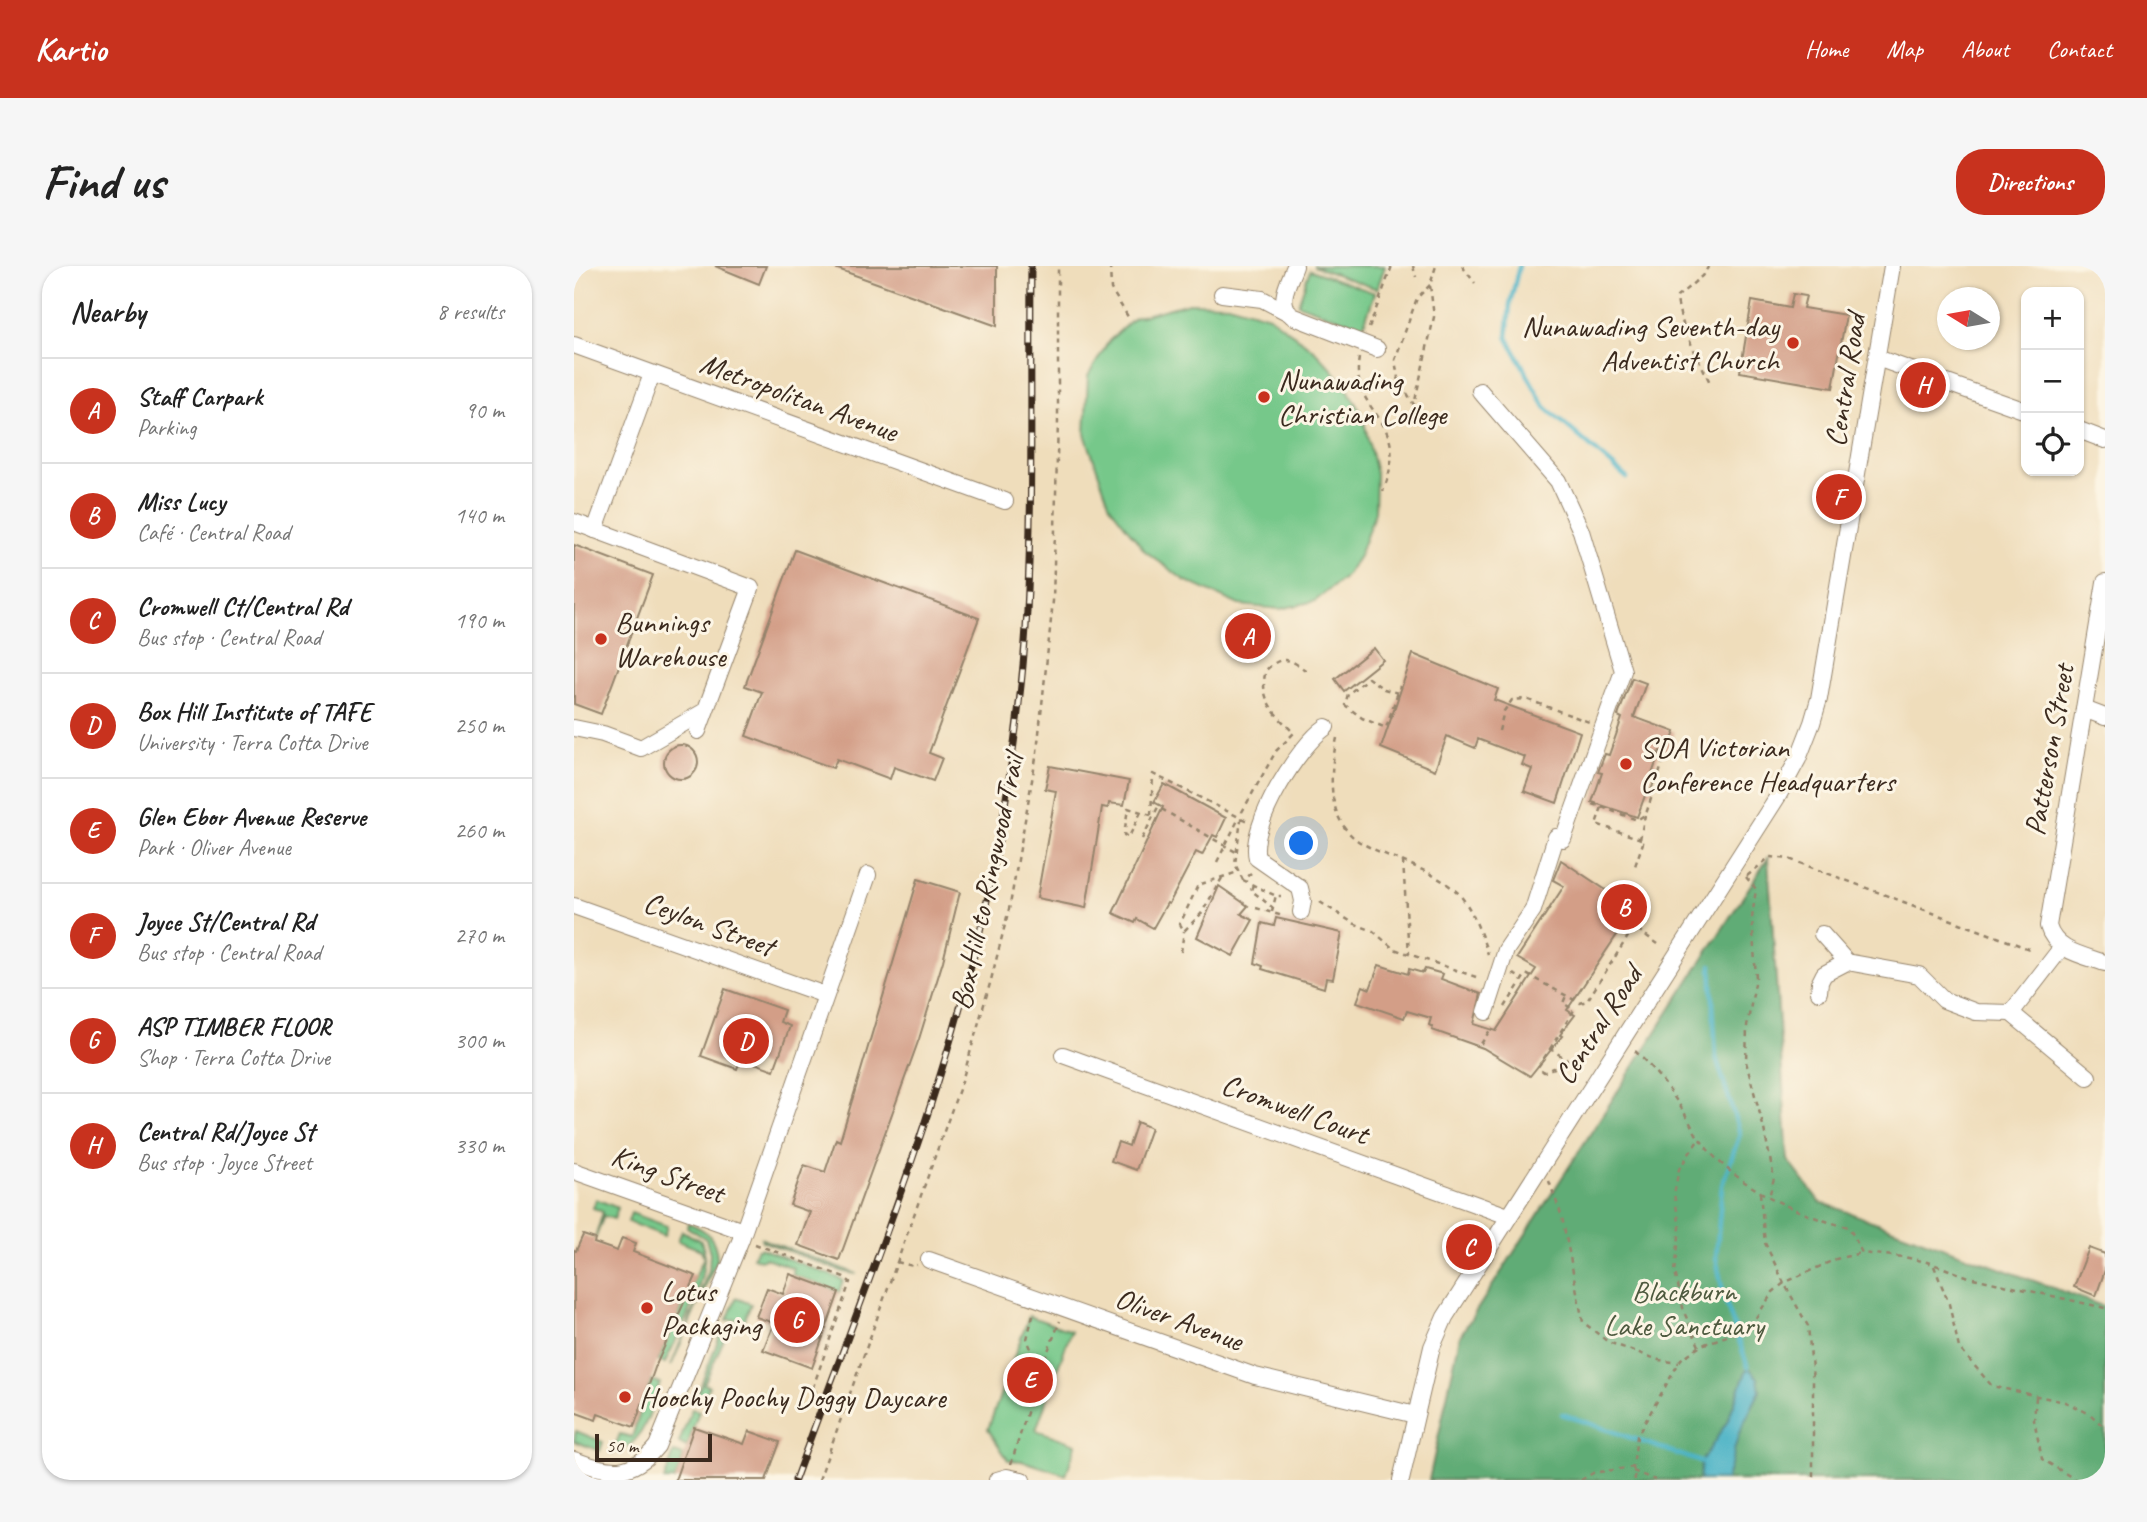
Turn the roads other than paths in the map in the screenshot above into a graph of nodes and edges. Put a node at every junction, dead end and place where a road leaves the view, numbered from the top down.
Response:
1 (1295, 266) edge
2 (1892, 266) edge
3 (1222, 294) dead end
4 (1287, 312) junction
5 (574, 345) edge
6 (1370, 346) road end
7 (1877, 358) junction
8 (652, 374) junction
9 (1480, 391) dead end
10 (2021, 409) edge
11 (2084, 432) edge
12 (2105, 440) edge
13 (1005, 501) dead end
14 (574, 522) edge
15 (595, 530) junction
16 (2105, 582) edge
17 (2084, 709) junction
18 (705, 711) junction
19 (2105, 717) edge
20 (574, 728) edge
21 (698, 732) dead end
22 (1332, 733) road end
23 (868, 875) dead end
24 (574, 906) edge
25 (1301, 912) dead end
26 (1822, 934) dead end
27 (2062, 947) junction
28 (1847, 962) junction
29 (2105, 963) edge
30 (1819, 992) dead end
31 (825, 996) junction
32 (2011, 1013) junction
33 (1494, 1015) road end
34 (1063, 1055) dead end
35 (2088, 1077) dead end
36 (574, 1171) edge
37 (1508, 1216) junction
38 (742, 1235) junction
39 (929, 1260) dead end
40 (1415, 1415) junction
41 (574, 1460) edge
42 (1401, 1480) edge

1 - 4 street
2 - 7 street, Central Road
3 - 4 street
4 - 6 street
5 - 8 street, Metropolitan Avenue
7 - 10 street
7 - 37 street, Central Road
8 - 13 street, Metropolitan Avenue
8 - 15 street
9 - 33 street
11 - 12 street
14 - 15 street
15 - 18 street
16 - 17 street, Patterson Street
17 - 19 street
17 - 27 street, Patterson Street
18 - 20 street
18 - 21 street
22 - 25 street
23 - 31 street
24 - 31 street, Ceylon Street
26 - 28 street
27 - 29 street
27 - 32 street
28 - 30 street
28 - 32 street
31 - 38 street
32 - 35 street
34 - 37 street, Cromwell Court
36 - 38 street, King Street
37 - 40 street, Central Road
38 - 41 street
39 - 40 street, Oliver Avenue
40 - 42 street, Central Road

